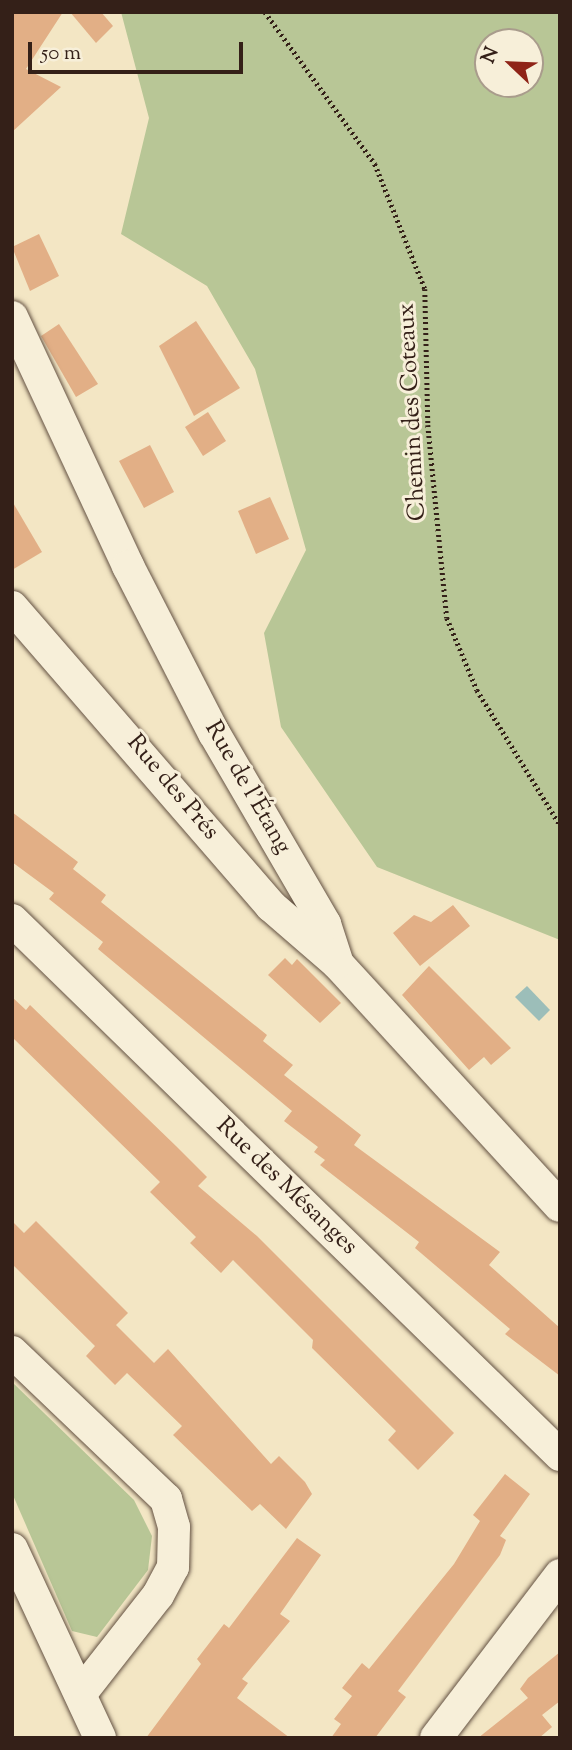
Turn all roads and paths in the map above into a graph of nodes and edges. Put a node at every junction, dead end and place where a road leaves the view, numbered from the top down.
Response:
1 (265, 12) edge
2 (12, 317) edge
3 (12, 607) edge
4 (560, 825) edge
5 (12, 920) edge
6 (338, 964) junction
7 (560, 1206) edge
8 (12, 1352) edge
9 (560, 1455) edge
10 (12, 1549) edge
11 (560, 1575) edge
12 (82, 1692) junction
13 (100, 1738) edge
14 (436, 1738) edge

1 - 4 path, Chemin des Coteaux
2 - 6 street, Rue de l'Étang
3 - 6 street, Rue des Prés
5 - 9 street, Rue des Mésanges
6 - 7 street, Rue de l'Étang
8 - 12 street
10 - 12 street
11 - 14 street
12 - 13 street

